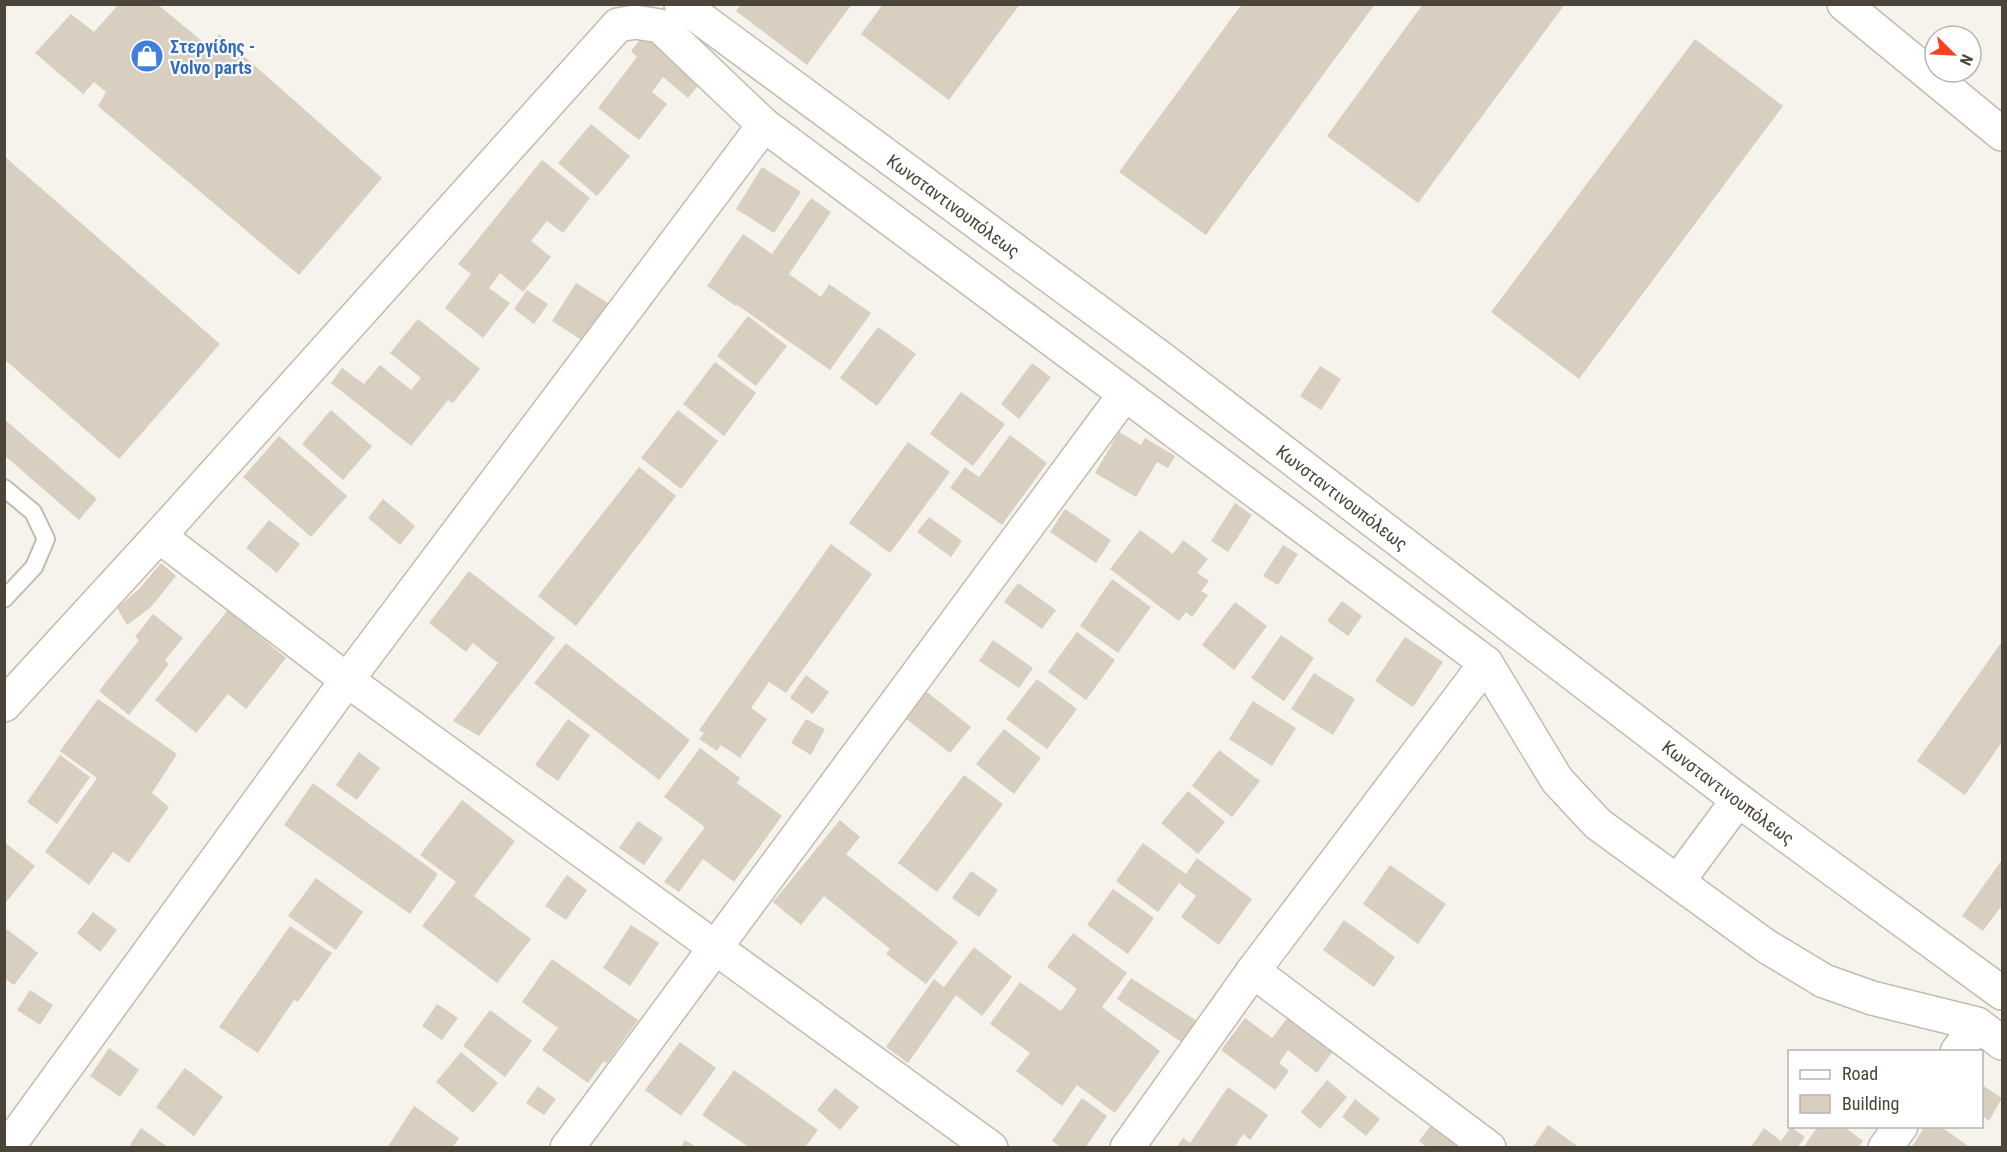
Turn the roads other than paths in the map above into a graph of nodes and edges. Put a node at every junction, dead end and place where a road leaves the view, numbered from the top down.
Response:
1 (681, 4) edge
2 (1844, 4) edge
3 (764, 125) junction
4 (2002, 134) edge
5 (1125, 394) junction
6 (4, 488) edge
7 (159, 536) junction
8 (4, 600) edge
9 (1486, 663) junction
10 (347, 680) junction
11 (4, 705) edge
12 (1738, 800) junction
13 (1678, 881) junction
14 (715, 947) junction
15 (1253, 971) junction
16 (2002, 993) edge
17 (1990, 1034) edge
18 (1961, 1050) edge
19 (1900, 1128) edge
20 (7, 1148) edge
21 (567, 1148) edge
22 (991, 1148) edge
23 (1127, 1148) edge
24 (1489, 1148) edge
25 (1885, 1148) edge

1 - 12 street, Κωνσταντινουπόλεως
2 - 4 street
3 - 5 street
3 - 7 street
3 - 10 street
5 - 9 street
5 - 14 street
6 - 8 lane
7 - 10 street
7 - 11 street
9 - 13 street
9 - 15 street
10 - 14 street
10 - 20 street
12 - 13 street
12 - 16 street, Κωνσταντινουπόλεως
13 - 17 street
14 - 21 street
14 - 22 street
15 - 23 street
15 - 24 street
17 - 18 street
19 - 25 street

